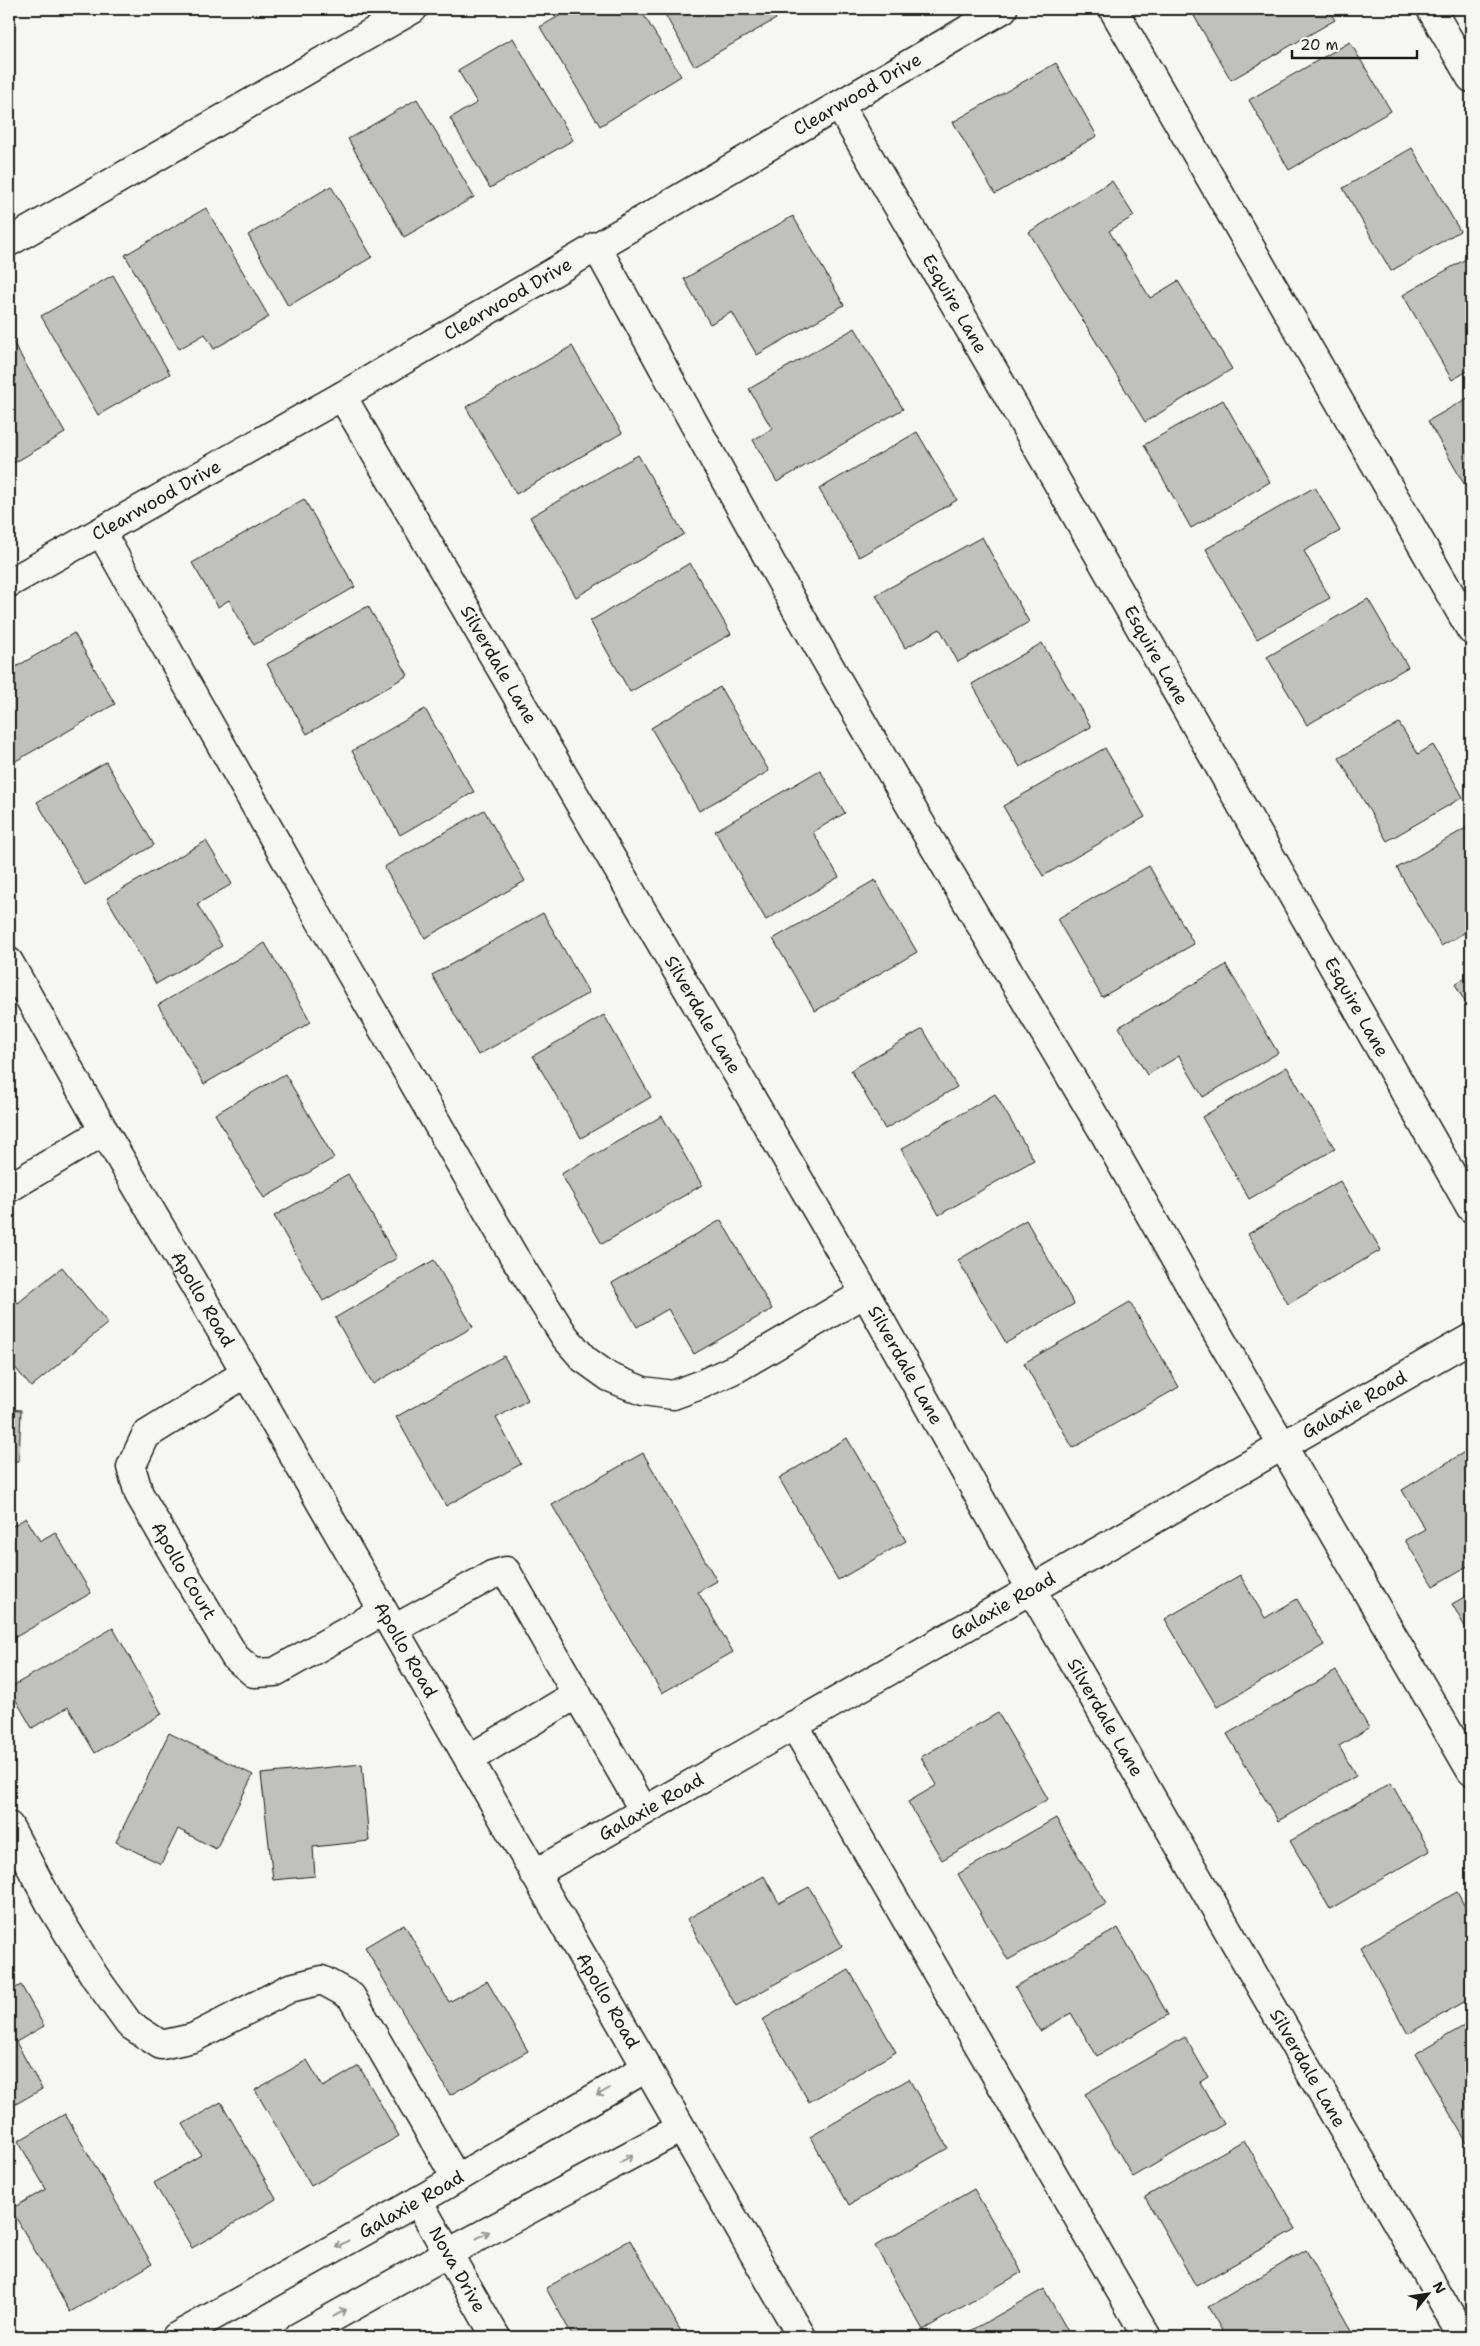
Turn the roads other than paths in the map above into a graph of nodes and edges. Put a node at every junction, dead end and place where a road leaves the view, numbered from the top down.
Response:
1 (412, 9) edge
2 (1003, 9) edge
3 (1114, 9) edge
4 (1432, 9) edge
5 (1471, 78) edge
6 (839, 105) junction
7 (9, 242) edge
8 (596, 246) junction
9 (342, 396) junction
10 (101, 532) junction
11 (9, 583) edge
12 (1471, 630) edge
13 (9, 962) edge
14 (104, 1131) junction
15 (9, 1188) edge
16 (1471, 1208) edge
17 (865, 1292) junction
18 (1471, 1338) edge
19 (246, 1373) junction
20 (1282, 1445) junction
21 (1031, 1588) junction
22 (389, 1620) junction
23 (577, 1694) junction
24 (794, 1725) junction
25 (468, 1758) junction
26 (1471, 1771) edge
27 (644, 1811) junction
28 (9, 1826) edge
29 (534, 1874) junction
30 (646, 2068) junction
31 (681, 2128) junction
32 (456, 2178) junction
33 (418, 2201) junction
34 (448, 2253) junction
35 (176, 2337) edge
36 (298, 2337) edge
37 (496, 2337) edge
38 (802, 2337) edge
39 (1147, 2337) edge
40 (1463, 2337) edge

1 - 7 street
2 - 6 street, Clearwood Drive
3 - 12 street
4 - 5 street
6 - 8 street, Clearwood Drive
6 - 16 street, Esquire Lane
8 - 9 street, Clearwood Drive
8 - 20 street
9 - 10 street, Clearwood Drive
9 - 17 street, Silverdale Lane
10 - 11 street, Clearwood Drive
10 - 17 street
13 - 14 street, Apollo Road
14 - 15 street
14 - 19 street, Apollo Road
17 - 21 street, Silverdale Lane
18 - 20 street, Galaxie Road
19 - 22 street, Apollo Road
19 - 22 street, Apollo Court
20 - 21 street, Galaxie Road
20 - 26 street
21 - 24 street, Galaxie Road
21 - 40 street, Silverdale Lane
22 - 23 street, Apollo Court
22 - 25 street, Apollo Road
23 - 25 street
23 - 27 street
24 - 27 street, Galaxie Road
24 - 39 street
25 - 29 street, Apollo Road
27 - 29 street, Galaxie Road
28 - 32 street
29 - 30 street, Apollo Road
30 - 31 street, Apollo Road
30 -> 32 street, Galaxie Road
34 -> 31 street
31 - 38 street, Apollo Road
32 - 33 street, Galaxie Road
33 - 34 street, Nova Drive
33 -> 35 street, Galaxie Road
36 -> 34 street
34 - 37 street, Nova Drive

